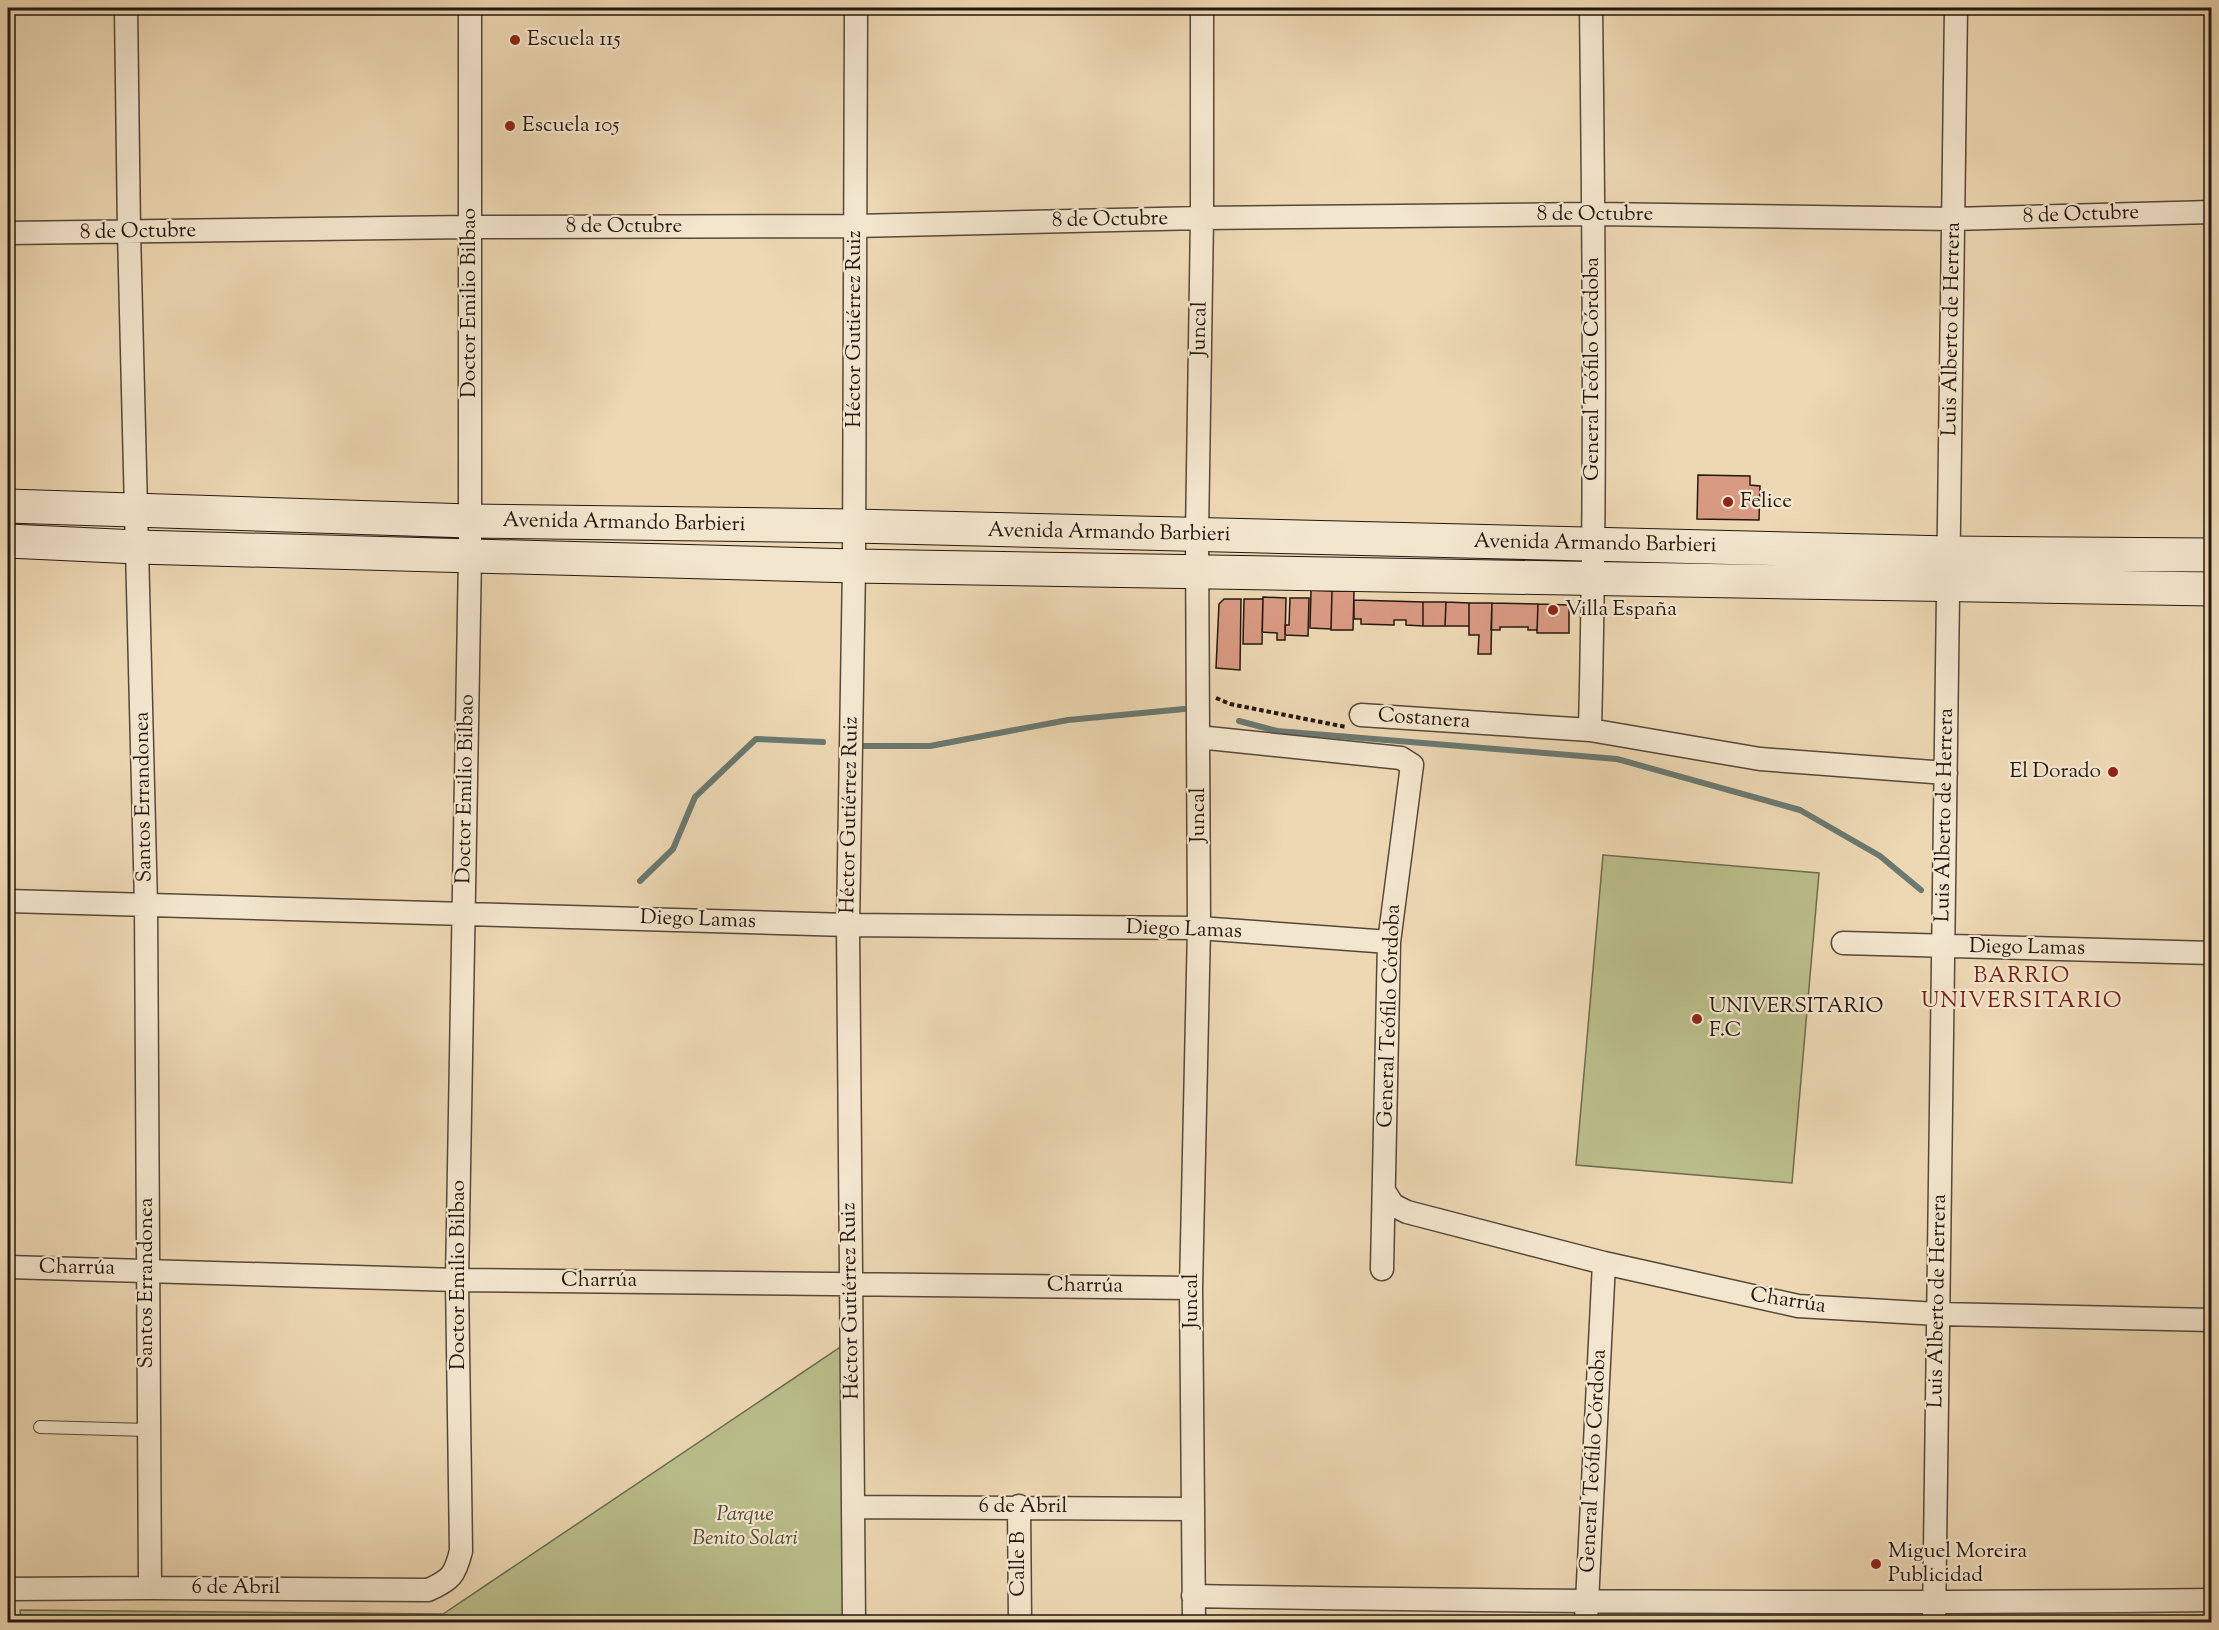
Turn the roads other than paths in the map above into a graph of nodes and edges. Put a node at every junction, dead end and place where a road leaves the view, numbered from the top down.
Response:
1 (126, 8) edge
2 (470, 8) edge
3 (856, 8) edge
4 (1202, 8) edge
5 (1591, 8) edge
6 (1956, 8) edge
7 (2211, 212) edge
8 (1594, 214) junction
9 (1202, 218) junction
10 (1953, 219) junction
11 (855, 225) junction
12 (469, 227) junction
13 (129, 232) junction
14 (8, 234) edge
15 (8, 506) edge
16 (137, 510) junction
17 (470, 521) junction
18 (854, 526) junction
19 (1197, 535) junction
20 (8, 541) edge
21 (1593, 544) junction
22 (137, 547) junction
23 (1949, 553) junction
24 (2211, 555) edge
25 (470, 556) junction
26 (854, 566) junction
27 (1197, 571) junction
28 (1594, 578) junction
29 (1949, 585) junction
30 (2211, 589) edge
31 (1361, 715) road end
32 (1590, 730) junction
33 (1198, 737) junction
34 (1946, 773) junction
35 (8, 901) edge
36 (146, 905) junction
37 (463, 913) junction
38 (848, 925) junction
39 (1199, 928) junction
40 (1389, 942) junction
41 (1843, 943) dead end
42 (1943, 946) junction
43 (2211, 952) edge
44 (1384, 1191) junction
45 (1604, 1263) junction
46 (8, 1267) edge
47 (1382, 1269) dead end
48 (147, 1270) junction
49 (457, 1280) junction
50 (850, 1283) junction
51 (1191, 1288) junction
52 (1938, 1314) junction
53 (2211, 1320) edge
54 (40, 1427) dead end
55 (148, 1430) junction
56 (1019, 1506) junction
57 (854, 1507) junction
58 (1192, 1509) junction
59 (456, 1569) joint
60 (150, 1588) junction
61 (8, 1589) edge
62 (1193, 1596) junction
63 (2211, 1600) edge
64 (1586, 1613) edge
65 (1934, 1613) edge
66 (854, 1623) edge
67 (1020, 1623) edge
68 (1194, 1623) edge

1 - 13 street, Santos Errandonea
2 - 12 street, Doctor Emilio Bilbao
3 - 11 street, Héctor Gutiérrez Ruiz
4 - 9 street, Juncal
5 - 8 street, General Teófilo Córdoba
6 - 10 street, Luis Alberto de Herrera
7 - 10 street, 8 de Octubre
8 - 9 street, 8 de Octubre
8 - 10 street, 8 de Octubre
8 - 21 street, General Teófilo Córdoba
9 - 11 street, 8 de Octubre
9 - 19 street, Juncal
10 - 23 street, Luis Alberto de Herrera
11 - 12 street, 8 de Octubre
11 - 18 street, Héctor Gutiérrez Ruiz
12 - 13 street, 8 de Octubre
12 - 17 street, Doctor Emilio Bilbao
13 - 14 street, 8 de Octubre
13 - 16 street, Santos Errandonea
15 - 16 street, Avenida Armando Barbieri
16 - 17 street, Avenida Armando Barbieri
16 - 22 street, Santos Errandonea
17 - 18 street, Avenida Armando Barbieri
17 - 25 street, Doctor Emilio Bilbao
18 - 19 street, Avenida Armando Barbieri
18 - 26 street, Héctor Gutiérrez Ruiz
19 - 21 street, Avenida Armando Barbieri
19 - 27 street, Juncal
20 - 22 street, Avenida Armando Barbieri
21 - 23 street, Avenida Armando Barbieri
21 - 28 street, General Teófilo Córdoba
22 - 25 street, Avenida Armando Barbieri
22 - 36 street, Santos Errandonea
23 - 24 street, Avenida Armando Barbieri
23 - 29 street, Luis Alberto de Herrera
25 - 26 street, Avenida Armando Barbieri
25 - 37 street, Doctor Emilio Bilbao
26 - 27 street, Avenida Armando Barbieri
26 - 38 street, Héctor Gutiérrez Ruiz
27 - 28 street, Avenida Armando Barbieri
27 - 33 street, Juncal
28 - 29 street, Avenida Armando Barbieri
28 - 32 street, General Teófilo Córdoba
29 - 30 street, Avenida Armando Barbieri
29 - 34 street, Luis Alberto de Herrera
31 - 32 street, Costanera
32 - 34 street, Costanera
33 - 39 street, Juncal
33 - 40 street, General Teófilo Córdoba
34 - 42 street, Luis Alberto de Herrera
35 - 36 street, Diego Lamas
36 - 37 street, Diego Lamas
36 - 48 street, Santos Errandonea
37 - 38 street, Diego Lamas
37 - 49 street, Doctor Emilio Bilbao
38 - 39 street, Diego Lamas
38 - 50 street, Héctor Gutiérrez Ruiz
39 - 40 street, Diego Lamas
39 - 51 street, Juncal
40 - 44 street, General Teófilo Córdoba
41 - 42 street, Diego Lamas
42 - 43 street, Diego Lamas
42 - 52 street, Luis Alberto de Herrera
44 - 45 street, Charrúa
44 - 47 street, General Teófilo Córdoba
45 - 52 street, Charrúa
45 - 64 street, General Teófilo Córdoba
46 - 48 street, Charrúa
48 - 49 street, Charrúa
48 - 55 street, Santos Errandonea
49 - 50 street, Charrúa
49 - 59 street, Doctor Emilio Bilbao
50 - 51 street, Charrúa
50 - 57 street, Héctor Gutiérrez Ruiz
51 - 58 street, Juncal
52 - 53 street, Charrúa
52 - 65 street, Luis Alberto de Herrera
54 - 55 lane
55 - 60 street, Santos Errandonea
56 - 57 street, 6 de Abril
56 - 58 street, 6 de Abril
56 - 67 street, Calle B
57 - 66 street, Héctor Gutiérrez Ruiz
58 - 62 street, Juncal
59 - 60 street, 6 de Abril
60 - 61 street, 6 de Abril
62 - 64 street
62 - 68 street, Juncal
63 - 65 street
64 - 65 street

